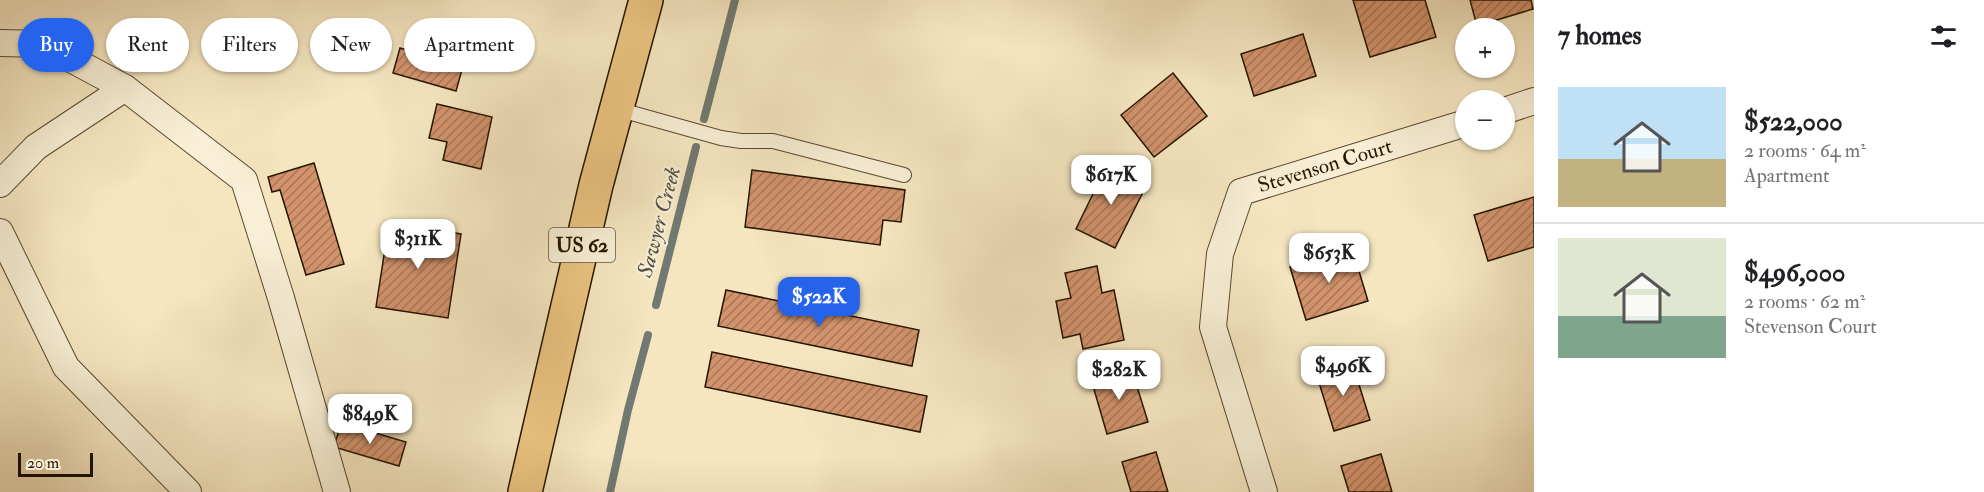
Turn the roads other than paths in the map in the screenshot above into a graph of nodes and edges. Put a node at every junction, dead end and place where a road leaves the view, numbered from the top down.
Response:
1 (646, 0) edge
2 (0, 43) edge
3 (125, 88) junction
4 (1534, 101) edge
5 (1515, 107) edge
6 (617, 109) junction
7 (1455, 126) edge
8 (904, 175) dead end
9 (0, 184) edge
10 (0, 232) edge
11 (188, 492) edge
12 (337, 492) edge
13 (525, 492) edge
14 (1264, 492) edge

1 - 6 main road, US 62
2 - 3 street
3 - 9 street
3 - 12 street
4 - 5 street
6 - 8 lane
6 - 13 main road, US 62
7 - 14 street, Stevenson Court
10 - 11 street

